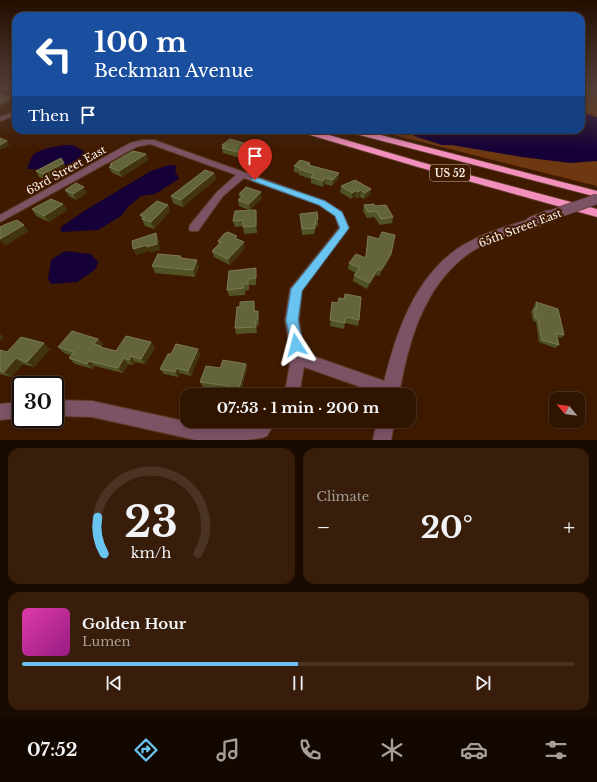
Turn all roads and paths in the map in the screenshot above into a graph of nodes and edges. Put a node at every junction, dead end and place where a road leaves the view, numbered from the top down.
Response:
1 (12, 114) edge
2 (0, 119) edge
3 (317, 134) edge
4 (366, 134) edge
5 (242, 175) junction
6 (597, 194) edge
7 (597, 200) edge
8 (597, 213) edge
9 (0, 220) edge
10 (194, 228) dead end
11 (298, 358) junction
12 (293, 388) edge
13 (378, 388) edge
14 (392, 388) edge
15 (64, 408) edge
16 (12, 411) edge
17 (0, 412) edge
18 (262, 428) edge
19 (385, 428) edge
20 (382, 440) edge

1 - 2 street
3 - 8 highway, US 52
4 - 6 highway, US 52
5 - 9 street, 63rd Street East
5 - 10 street
5 - 11 street
7 - 14 street, 65th Street East, bridge
11 - 12 street
11 - 13 street
15 - 18 street
16 - 17 street
19 - 20 street

